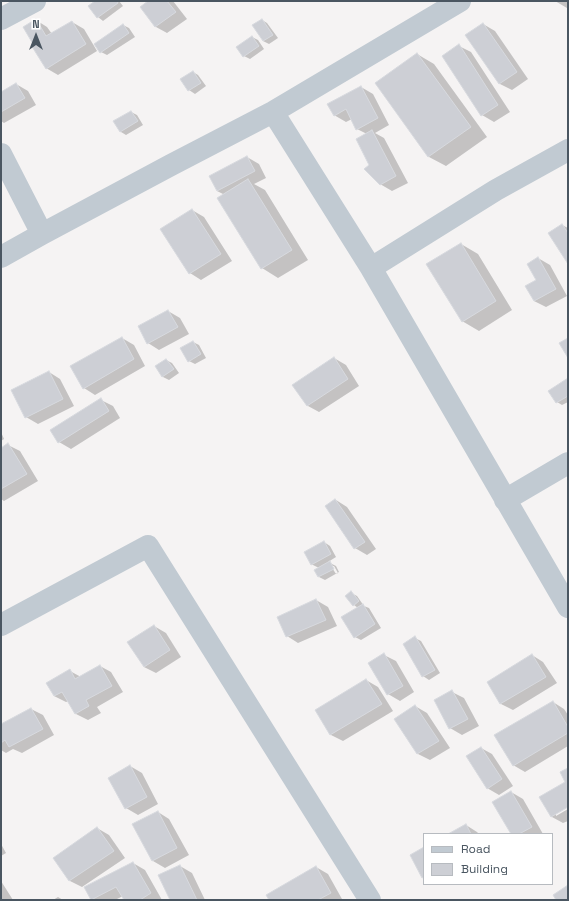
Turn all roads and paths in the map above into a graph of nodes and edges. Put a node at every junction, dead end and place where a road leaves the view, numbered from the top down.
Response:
1 (35, 1) edge
2 (460, 1) edge
3 (1, 19) edge
4 (273, 112) junction
5 (568, 150) edge
6 (1, 154) edge
7 (42, 234) junction
8 (1, 257) edge
9 (371, 268) junction
10 (568, 463) edge
11 (505, 500) junction
12 (568, 607) edge
13 (1, 625) edge
14 (370, 900) edge

1 - 3 street
2 - 4 street
4 - 7 street
4 - 9 street
5 - 9 street
6 - 7 street
7 - 8 street
9 - 11 street
10 - 11 street
11 - 12 street
13 - 14 street

